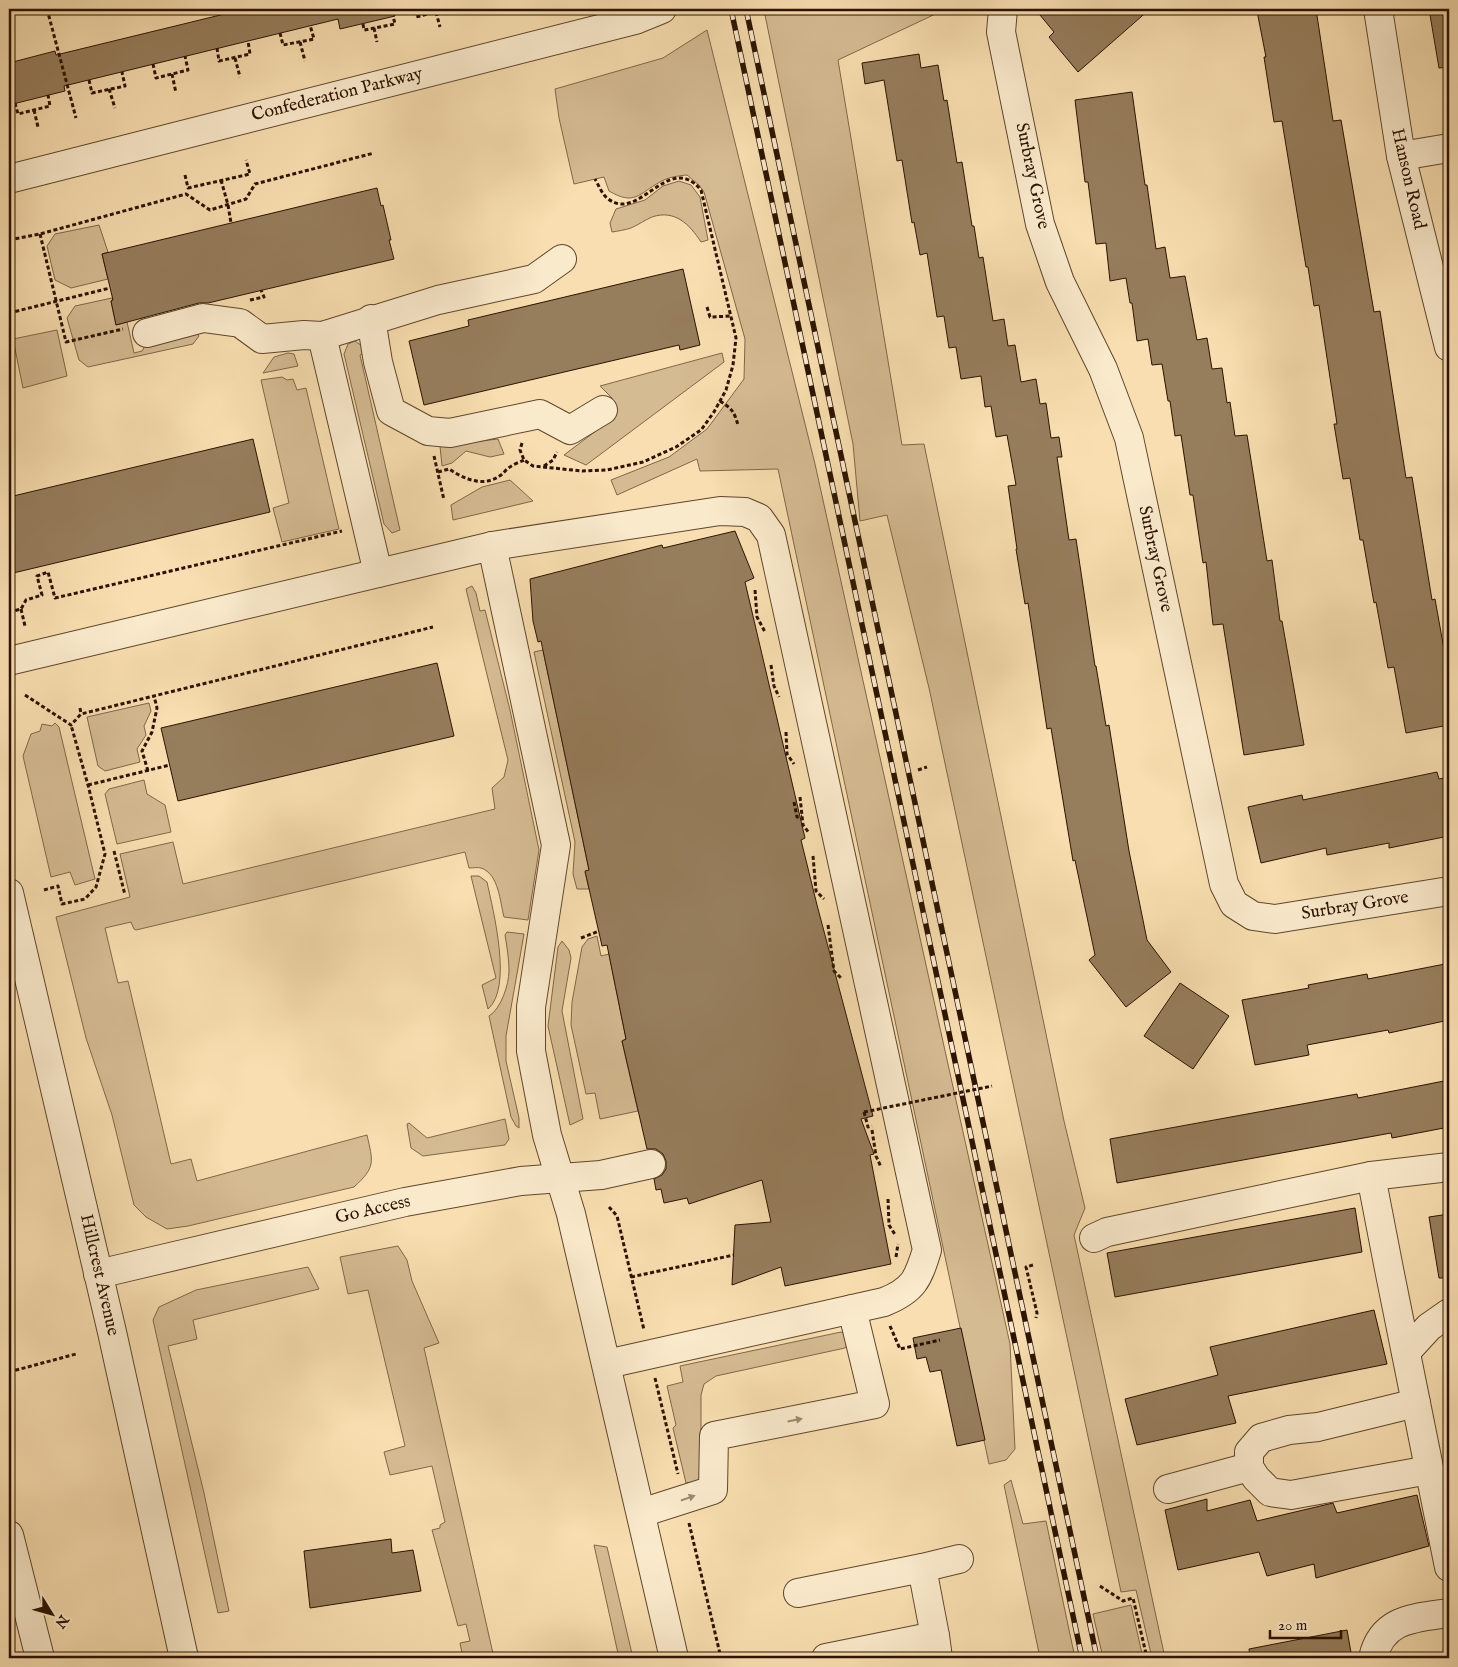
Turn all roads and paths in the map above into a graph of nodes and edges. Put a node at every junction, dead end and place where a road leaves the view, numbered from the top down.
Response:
1 (47, 9) edge
2 (448, 9) edge
3 (662, 9) edge
4 (1003, 9) edge
5 (1378, 9) edge
6 (415, 11) dead end
7 (436, 12) junction
8 (393, 16) dead end
9 (363, 24) dead end
10 (310, 26) dead end
11 (440, 27) dead end
12 (374, 28) junction
13 (280, 33) dead end
14 (248, 41) dead end
15 (300, 42) junction
16 (377, 42) dead end
17 (217, 48) dead end
18 (185, 56) dead end
19 (235, 58) junction
20 (305, 61) dead end
21 (153, 64) dead end
22 (122, 72) dead end
23 (172, 74) junction
24 (240, 77) dead end
25 (89, 80) dead end
26 (109, 89) junction
27 (176, 93) dead end
28 (48, 95) dead end
29 (15, 104) dead end
30 (114, 108) dead end
31 (34, 110) junction
32 (76, 118) dead end
33 (38, 127) dead end
34 (1449, 148) edge
35 (374, 153) dead end
36 (1401, 156) junction
37 (246, 160) dead end
38 (185, 176) dead end
39 (9, 177) edge
40 (595, 179) dead end
41 (222, 180) junction
42 (228, 204) junction
43 (231, 223) dead end
44 (40, 234) junction
45 (9, 240) edge
46 (562, 259) dead end
47 (110, 288) dead end
48 (261, 290) dead end
49 (56, 301) junction
50 (245, 301) dead end
51 (708, 307) dead end
52 (9, 313) edge
53 (730, 316) junction
54 (371, 320) junction
55 (139, 330) joint
56 (322, 336) junction
57 (1449, 347) edge
58 (720, 401) junction
59 (603, 410) dead end
60 (738, 425) dead end
61 (428, 431) junction
62 (522, 440) dead end
63 (557, 445) dead end
64 (524, 460) junction
65 (544, 466) junction
66 (438, 472) junction
67 (444, 500) dead end
68 (344, 531) dead end
69 (492, 546) junction
70 (378, 573) junction
71 (21, 609) junction
72 (9, 612) edge
73 (25, 626) dead end
74 (433, 627) dead end
75 (9, 661) edge
76 (25, 695) dead end
77 (154, 696) junction
78 (80, 708) dead end
79 (81, 714) junction
80 (71, 725) junction
81 (170, 765) dead end
82 (927, 767) dead end
83 (918, 770) dead end
84 (148, 771) junction
85 (88, 785) junction
86 (794, 802) dead end
87 (802, 816) dead end
88 (114, 851) dead end
89 (813, 860) dead end
90 (807, 862) dead end
91 (44, 890) dead end
92 (1449, 891) edge
93 (9, 893) edge
94 (125, 895) dead end
95 (599, 931) dead end
96 (581, 938) dead end
97 (992, 1086) dead end
98 (872, 1126) dead end
99 (650, 1164) dead end
100 (1449, 1167) edge
101 (1371, 1176) junction
102 (561, 1179) junction
103 (609, 1207) dead end
104 (1094, 1238) dead end
105 (899, 1240) dead end
106 (734, 1255) dead end
107 (895, 1259) dead end
108 (1033, 1265) dead end
109 (98, 1274) junction
110 (631, 1278) junction
111 (852, 1309) junction
112 (1449, 1313) edge
113 (1036, 1318) dead end
114 (889, 1325) dead end
115 (644, 1331) dead end
116 (940, 1340) dead end
117 (1406, 1352) junction
118 (76, 1354) dead end
119 (607, 1364) junction
120 (9, 1372) edge
121 (655, 1378) dead end
122 (1416, 1404) junction
123 (1249, 1467) junction
124 (1430, 1470) junction
125 (679, 1480) dead end
126 (1168, 1488) dead end
127 (641, 1513) junction
128 (689, 1520) dead end
129 (9, 1535) edge
130 (959, 1559) dead end
131 (1449, 1567) edge
132 (922, 1568) junction
133 (1100, 1586) dead end
134 (798, 1594) dead end
135 (1449, 1613) edge
136 (937, 1647) edge
137 (40, 1658) edge
138 (184, 1658) edge
139 (674, 1658) edge
140 (721, 1658) edge
141 (826, 1658) edge
142 (1147, 1658) edge
143 (1374, 1658) edge

1 - 32 path
2 - 7 path
3 - 39 street, Confederation Parkway
4 - 92 street, Surbray Grove
5 - 36 street, Hanson Road
6 - 7 path
7 - 11 path
8 - 12 path
9 - 12 path
10 - 15 path
12 - 16 path
13 - 15 path
14 - 19 path
15 - 20 path
17 - 19 path
18 - 23 path
19 - 24 path
21 - 23 path
22 - 26 path
23 - 27 path
25 - 26 path
26 - 30 path
28 - 31 path
29 - 31 path
31 - 33 path
34 - 36 street
35 - 42 path
36 - 57 street, Hanson Road
37 - 41 path
38 - 41 path
40 - 53 path
41 - 42 path
42 - 43 path
42 - 44 path
44 - 45 path
44 - 49 path
46 - 54 street
47 - 49 path
48 - 50 path
49 - 52 path
49 - 55 path
51 - 53 path
53 - 58 path
54 - 56 street
54 - 61 street
55 - 56 street
56 - 70 street
58 - 60 path
58 - 65 path
59 - 61 street
61 - 66 path
62 - 64 path
63 - 65 path
64 - 65 path
64 - 66 path
66 - 67 path
68 - 71 path
69 - 70 street
69 - 102 street
69 - 111 street
70 - 75 street
71 - 72 path
71 - 73 path
74 - 77 path
76 - 80 path
77 - 79 path
77 - 84 path
78 - 79 path
79 - 80 path
80 - 85 path
81 - 84 path
82 - 83 path
84 - 85 path
85 - 91 path
86 - 87 path
88 - 94 path
89 - 90 path
93 - 109 street, Hillcrest Avenue
95 - 96 path
97 - 98 path, bridge
99 - 102 street, Go Access
100 - 101 street
101 - 104 street
101 - 117 street
102 - 109 street, Go Access
102 - 119 street
103 - 110 path
105 - 107 path
106 - 110 path
108 - 113 path
109 - 138 street, Hillcrest Avenue
110 - 115 path
111 - 119 street
127 -> 111 street
112 - 117 street
114 - 116 path
117 - 122 street
118 - 120 path
119 - 127 street
121 - 125 path
122 - 123 street
122 - 124 street
123 - 124 street
123 - 126 street
124 - 131 street
127 - 139 street
128 - 140 path
129 - 137 street
130 - 132 street
132 - 134 street
132 - 136 street
133 - 142 path
135 - 143 street
136 - 141 street

